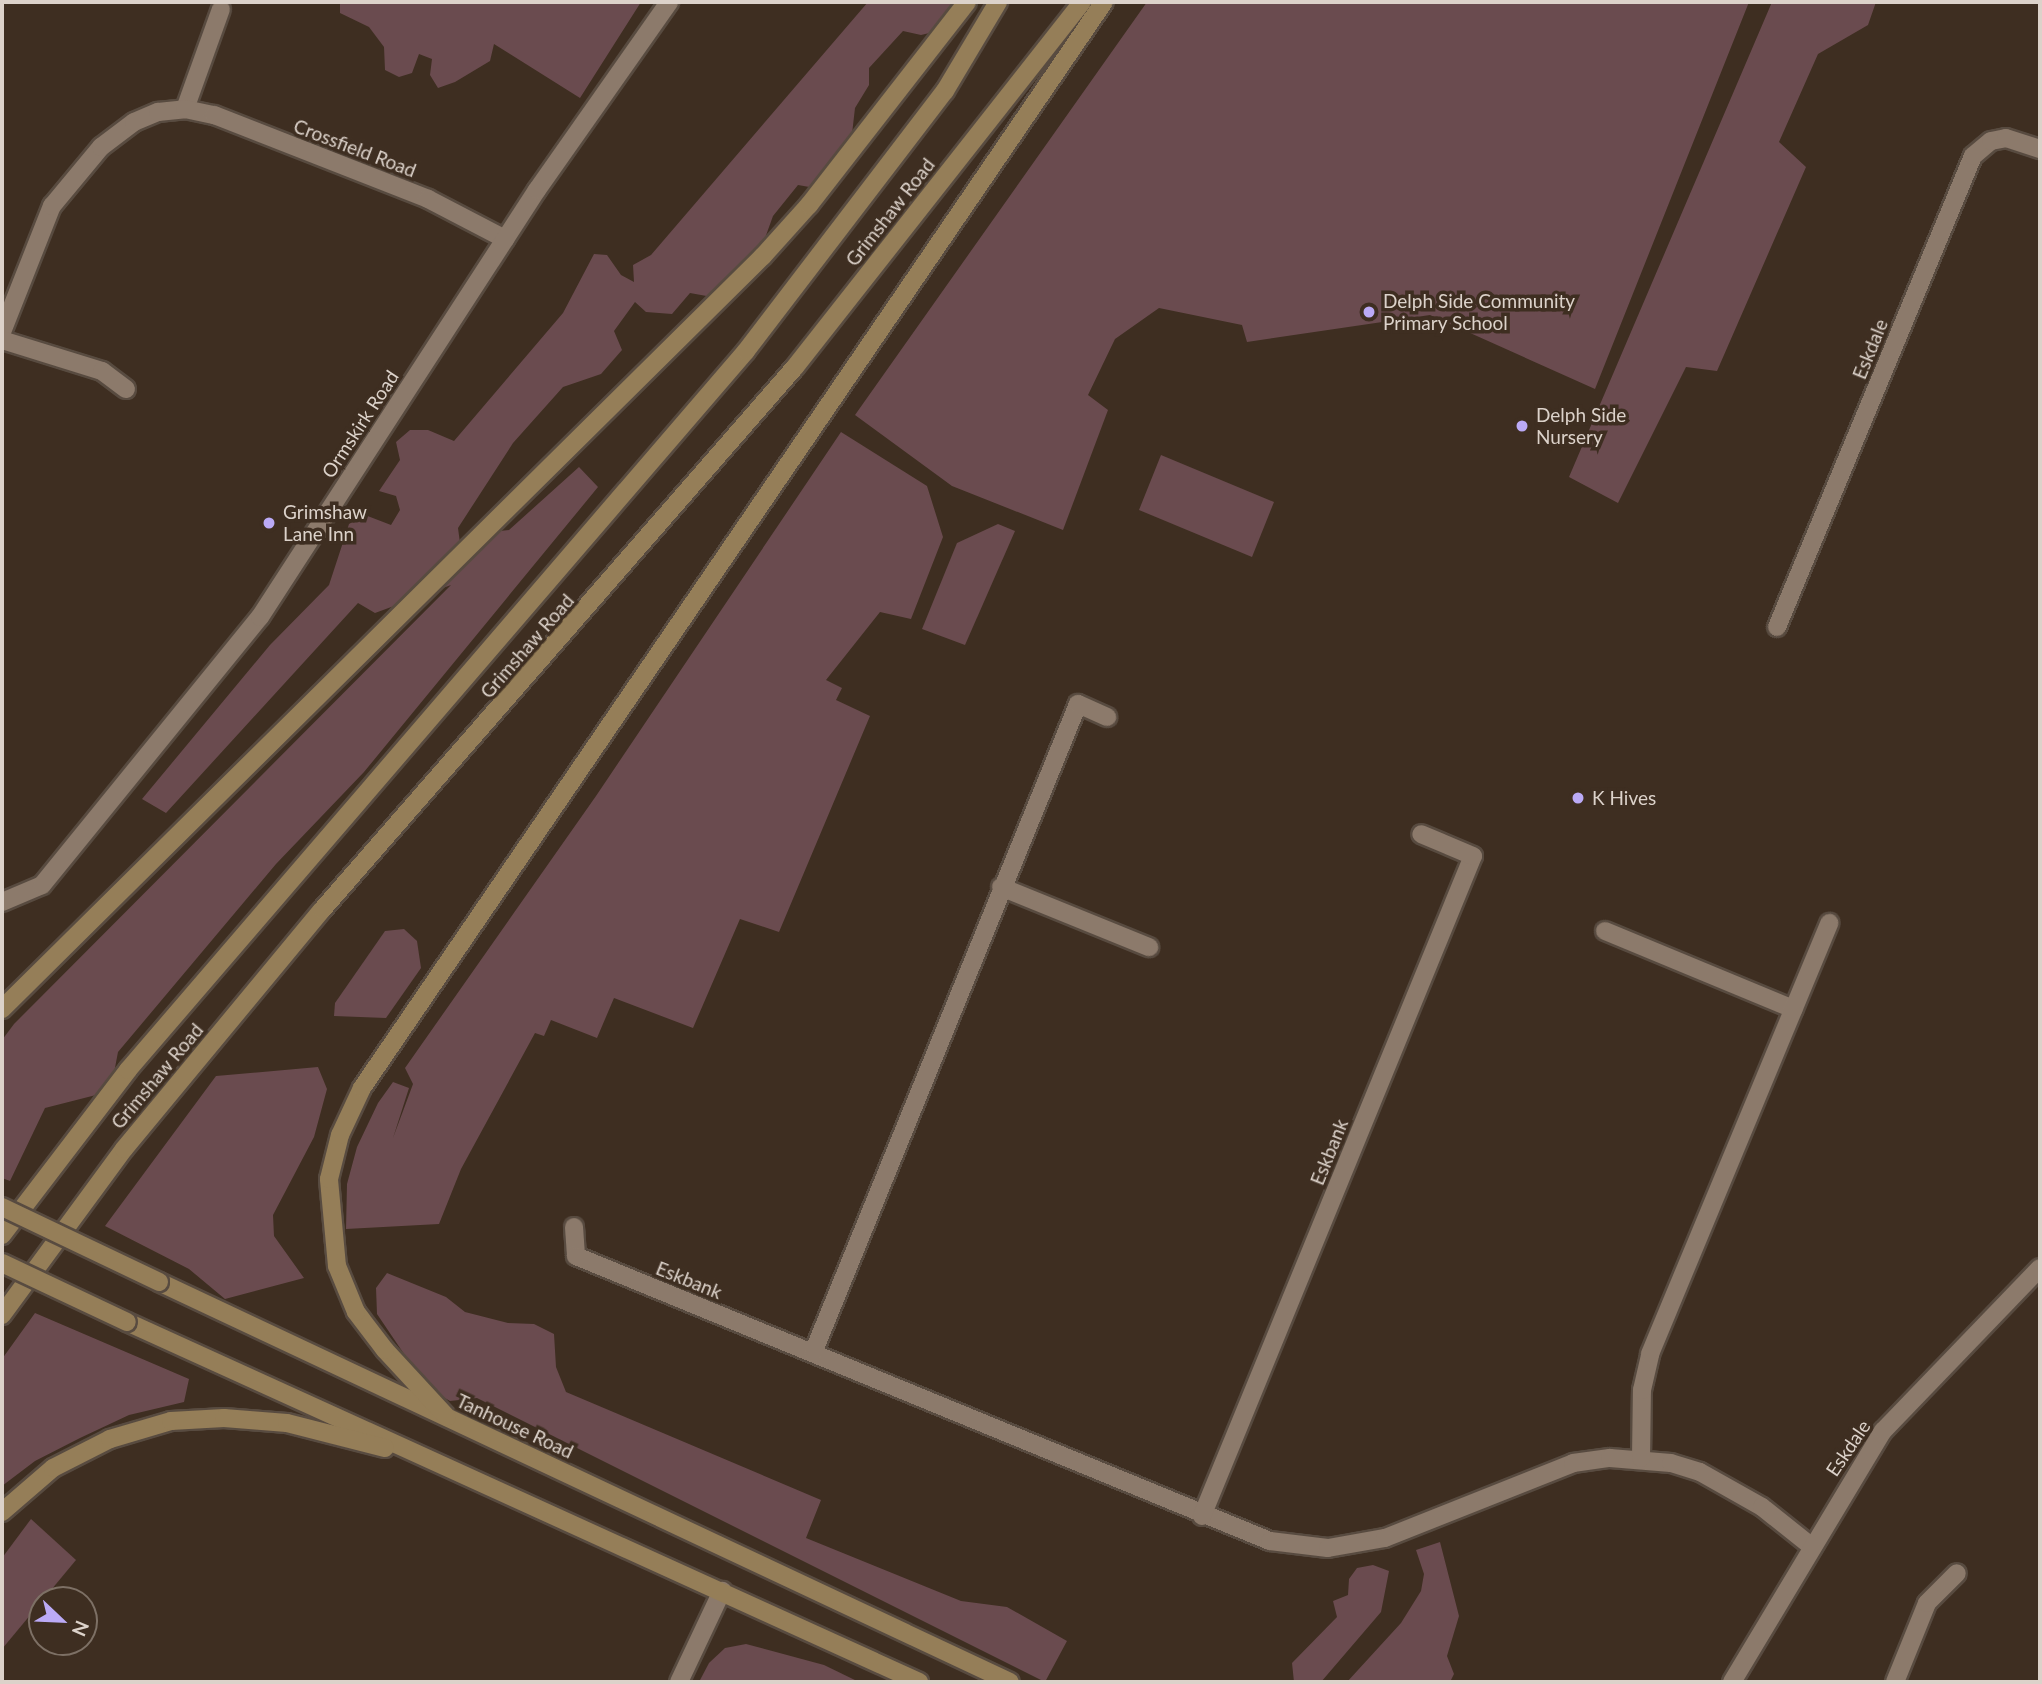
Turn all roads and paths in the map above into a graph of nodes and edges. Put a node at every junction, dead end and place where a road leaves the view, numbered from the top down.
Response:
1 (669, 2) edge
2 (967, 2) edge
3 (998, 2) edge
4 (1082, 2) edge
5 (1104, 2) edge
6 (221, 9) dead end
7 (185, 109) junction
8 (2040, 149) edge
9 (505, 239) junction
10 (2, 332) edge
11 (2, 340) edge
12 (126, 389) dead end
13 (1777, 627) dead end
14 (1107, 717) dead end
15 (1422, 834) dead end
16 (1001, 887) junction
17 (2, 902) edge
18 (1829, 923) dead end
19 (1605, 931) dead end
20 (1149, 947) dead end
21 (2, 1009) edge
22 (1793, 1009) junction
23 (2, 1208) edge
24 (574, 1227) dead end
25 (2, 1235) edge
26 (2, 1263) edge
27 (2040, 1268) edge
28 (2, 1315) edge
29 (813, 1353) junction
30 (447, 1417) junction
31 (1642, 1458) junction
32 (429, 1459) junction
33 (2, 1512) edge
34 (1202, 1516) junction
35 (1811, 1546) junction
36 (1957, 1573) dead end
37 (722, 1591) junction
38 (679, 1682) edge
39 (919, 1682) edge
40 (1010, 1682) edge
41 (1732, 1682) edge
42 (1895, 1682) edge

1 - 9 street, Ormskirk Road
2 - 21 main road
3 - 25 main road, Grimshaw Road
4 - 28 main road, Grimshaw Road
5 - 30 main road
6 - 7 street
7 - 9 street, Crossfield Road
7 - 10 street, Crossfield Road
8 - 13 street, Eskdale
9 - 17 street, Ormskirk Road
11 - 12 street
14 - 16 street
15 - 34 street, Eskbank
16 - 20 street
16 - 29 street
18 - 22 street
19 - 22 street
22 - 31 street
23 - 30 main road, Tanhouse Road, bridge
24 - 29 street, Eskbank
26 - 32 main road, bridge
27 - 35 street, Eskdale
29 - 34 street, Eskbank
30 - 40 main road, Tanhouse Road
31 - 34 street, Eskbank
31 - 35 street, Eskbank
32 - 33 main road
32 - 37 main road
35 - 41 street, Eskdale
36 - 42 street
37 - 38 street
37 - 39 main road

